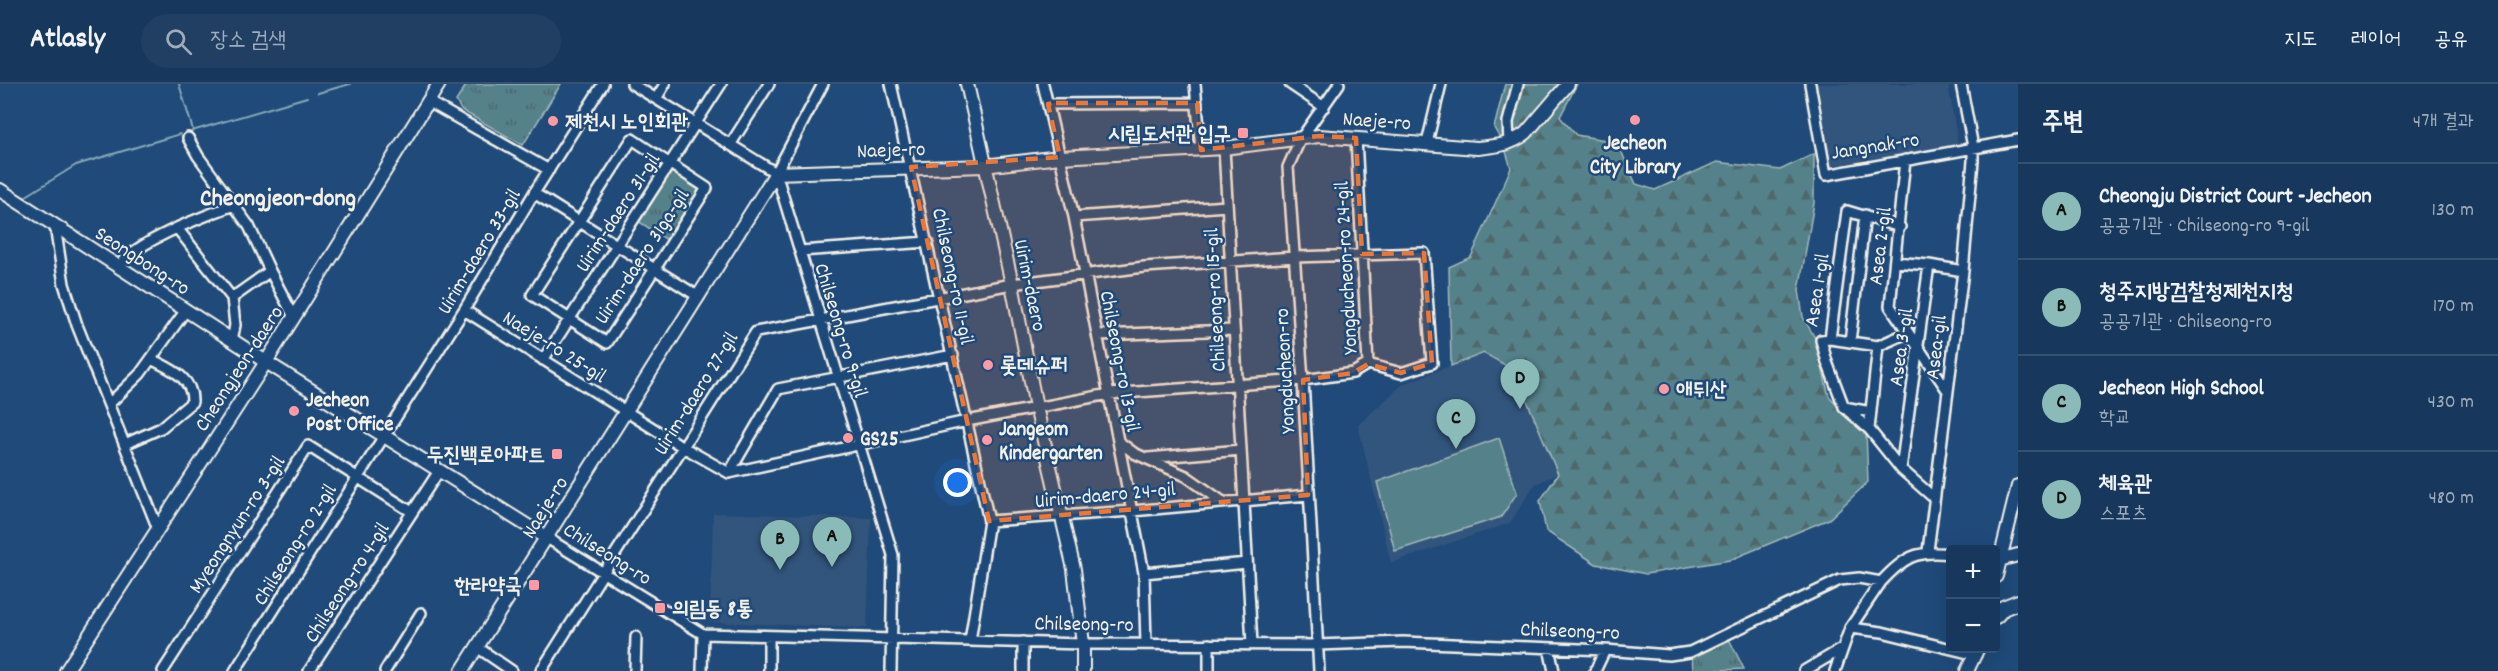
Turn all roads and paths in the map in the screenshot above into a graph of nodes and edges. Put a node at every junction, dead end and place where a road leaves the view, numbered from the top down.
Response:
1 (439, 84) edge
2 (603, 84) edge
3 (632, 84) edge
4 (665, 84) edge
5 (721, 84) edge
6 (769, 84) edge
7 (823, 84) edge
8 (891, 84) edge
9 (967, 84) edge
10 (1043, 84) edge
11 (1195, 84) edge
12 (1290, 84) edge
13 (1339, 84) edge
14 (1441, 84) edge
15 (1518, 84) edge
16 (1568, 84) edge
17 (1810, 84) edge
18 (1961, 84) edge
19 (656, 99) junction
20 (429, 102) junction
21 (1197, 103) junction
22 (1048, 104) junction
23 (1324, 107) junction
24 (696, 124) junction
25 (188, 138) dead end
26 (1356, 138) junction
27 (1300, 140) junction
28 (2018, 140) edge
29 (1427, 143) junction
30 (1509, 143) junction
31 (730, 145) junction
32 (1973, 147) junction
33 (1224, 148) junction
34 (1201, 150) junction
35 (1060, 157) junction
36 (1905, 160) junction
37 (670, 163) junction
38 (984, 166) junction
39 (911, 167) junction
40 (549, 170) junction
41 (776, 174) junction
42 (0, 190) edge
43 (534, 193) junction
44 (234, 205) junction
45 (1227, 206) junction
46 (1865, 215) junction
47 (1074, 217) junction
48 (579, 222) junction
49 (55, 226) junction
50 (1900, 226) junction
51 (177, 228) junction
52 (928, 242) junction
53 (617, 246) junction
54 (800, 251) junction
55 (1362, 254) junction
56 (1295, 257) junction
57 (1230, 262) junction
58 (1895, 262) junction
59 (1929, 265) junction
60 (118, 267) junction
61 (655, 270) junction
62 (1963, 271) junction
63 (270, 272) junction
64 (1086, 274) junction
65 (1012, 284) junction
66 (699, 297) junction
67 (232, 298) junction
68 (940, 298) junction
69 (186, 310) junction
70 (464, 310) junction
71 (294, 317) junction
72 (569, 319) junction
73 (819, 319) junction
74 (1234, 330) junction
75 (1907, 333) junction
76 (1098, 335) junction
77 (1830, 339) junction
78 (232, 341) junction
79 (1850, 342) junction
80 (1878, 346) junction
81 (1917, 348) junction
82 (953, 355) junction
83 (151, 359) junction
84 (543, 360) junction
85 (266, 362) junction
86 (1368, 364) junction
87 (838, 378) junction
88 (1303, 380) junction
89 (1237, 384) junction
90 (1948, 391) junction
91 (1109, 394) junction
92 (109, 404) junction
93 (1036, 407) junction
94 (1844, 407) junction
95 (627, 412) junction
96 (1871, 412) junction
97 (967, 421) junction
98 (1869, 429) junction
99 (383, 436) junction
100 (1119, 441) junction
101 (125, 444) junction
102 (858, 444) junction
103 (683, 447) junction
104 (1241, 450) junction
105 (1146, 459) junction
106 (1901, 468) junction
107 (439, 471) junction
108 (729, 472) junction
109 (357, 477) junction
110 (2018, 486) edge
111 (1308, 495) junction
112 (1935, 498) junction
113 (1243, 500) junction
114 (1223, 502) junction
115 (1132, 511) junction
116 (412, 512) junction
117 (1062, 516) junction
118 (989, 521) junction
119 (158, 529) junction
120 (547, 538) junction
121 (2000, 549) edge
122 (1928, 551) junction
123 (1946, 553) edge
124 (2018, 555) edge
125 (2000, 559) edge
126 (1247, 563) junction
127 (603, 573) junction
128 (1144, 573) junction
129 (1881, 582) junction
130 (2018, 602) edge
131 (2000, 611) edge
132 (421, 613) dead end
133 (1851, 628) junction
134 (703, 634) junction
135 (769, 636) junction
136 (636, 637) dead end
137 (891, 639) junction
138 (970, 641) junction
139 (1023, 642) junction
140 (1083, 644) junction
141 (1146, 644) junction
142 (1209, 644) junction
143 (1252, 644) junction
144 (1317, 645) junction
145 (1946, 646) edge
146 (477, 647) junction
147 (1549, 648) junction
148 (1843, 648) junction
149 (1605, 650) junction
150 (1976, 653) edge
151 (66, 671) edge
152 (163, 671) edge
153 (235, 671) edge
154 (309, 671) edge
155 (386, 671) edge
156 (462, 671) edge
157 (512, 671) edge
158 (541, 671) edge
159 (636, 671) edge
160 (702, 671) edge
161 (769, 671) edge
162 (891, 671) edge
163 (1023, 671) edge
164 (1083, 671) edge
165 (1209, 671) edge
166 (1319, 671) edge
167 (1554, 671) edge
168 (1594, 671) edge
169 (1804, 671) edge
170 (1835, 671) edge
171 (1967, 671) edge

1 - 20 street, Cheongjeon-daero
2 - 40 street, Uirim-daero 33-gil
3 - 19 street
4 - 19 street
5 - 24 street, Uirim-daero 31-gil
6 - 31 street
7 - 41 street
8 - 39 street, Chilseong-ro 11-gil
9 - 38 street, Uirim-daero
10 - 22 street, Chilseong-ro 13-gil
11 - 21 street
12 - 23 street
13 - 23 street, Yongducheon-ro
14 - 29 street
15 - 30 street
16 - 30 street, Naeje-ro
17 - 36 street, Jangnak-ro
18 - 32 street, Asea-gil
19 - 24 street
20 - 40 street
20 - 71 street, Cheongjeon-daero
21 - 22 street
21 - 34 street
22 - 35 street, Chilseong-ro 13-gil
23 - 27 street, Yongducheon-ro
24 - 31 street
24 - 37 street, Uirim-daero 31-gil
25 - 44 street
26 - 27 street, Naeje-ro
26 - 29 street, Naeje-ro
26 - 55 street, Yongducheon-ro 24-gil
27 - 33 street, Naeje-ro
27 - 56 street, Yongducheon-ro
28 - 32 street, Jangnak-ro
29 - 30 street, Naeje-ro
31 - 41 street
32 - 36 street, Jangnak-ro
32 - 62 street, Asea-gil
33 - 34 street, Naeje-ro
33 - 45 street, Chilseong-ro 15-gil
34 - 35 street, Naeje-ro
35 - 38 street, Naeje-ro
35 - 47 street, Chilseong-ro 13-gil
36 - 50 street, Asea 2-gil
37 - 48 street
37 - 53 street, Uirim-daero 31-gil
37 - 61 street, Uirim-daero 31ga-gil
38 - 39 street, Naeje-ro
38 - 65 street, Uirim-daero
39 - 41 street, Naeje-ro
39 - 52 street, Chilseong-ro 11-gil
40 - 43 street, Uirim-daero 33-gil
41 - 54 street, Chilseong-ro 9-gil
41 - 66 street, Naeje-ro
42 - 49 street, Seongbong-ro
43 - 48 street
43 - 70 street, Uirim-daero 33-gil
44 - 51 street
44 - 63 street
45 - 47 street
45 - 57 street, Chilseong-ro 15-gil
46 - 50 street
46 - 77 street, Asea 1-gil
46 - 79 street
47 - 64 street, Chilseong-ro 13-gil
48 - 53 street
48 - 72 street
49 - 60 street, Seongbong-ro
49 - 92 street
50 - 58 street, Asea 2-gil
51 - 60 street
51 - 67 street
52 - 54 street
52 - 68 street, Chilseong-ro 11-gil
53 - 61 street
53 - 72 street, Uirim-daero 31-gil
54 - 73 street, Chilseong-ro 9-gil
55 - 56 street, Uirim-daero 27-gil
55 - 86 street, Yongducheon-ro 24-gil
55 - 86 street, Uirim-daero 27-gil
56 - 57 street, Uirim-daero 27-gil
56 - 88 street, Yongducheon-ro
57 - 64 street, Uirim-daero 27-gil
57 - 74 street, Chilseong-ro 15-gil
58 - 59 street
58 - 75 street, Asea 2-gil
59 - 62 street
59 - 81 street, Asea 3-gil
60 - 69 street, Seongbong-ro
61 - 66 street
61 - 72 street, Uirim-daero 31ga-gil
62 - 90 street, Asea-gil
63 - 67 street
63 - 71 street
64 - 65 street, Uirim-daero 27-gil
64 - 76 street, Chilseong-ro 13-gil
65 - 68 street, Uirim-daero 27-gil
65 - 93 street, Uirim-daero
66 - 95 street, Naeje-ro
67 - 78 street
68 - 73 street, Uirim-daero 27-gil
68 - 82 street, Chilseong-ro 11-gil
69 - 78 street, Seongbong-ro
69 - 83 street
70 - 84 street, Naeje-ro 25-gil
70 - 99 street, Uirim-daero 33-gil
71 - 85 street, Cheongjeon-daero
72 - 84 street, Uirim-daero 31-gil
73 - 87 street, Chilseong-ro 9-gil
73 - 103 street, Uirim-daero 27-gil
74 - 76 street
74 - 89 street, Chilseong-ro 15-gil
75 - 80 street
75 - 81 street, Asea 2-gil
76 - 91 street, Chilseong-ro 13-gil
77 - 79 street
77 - 94 street, Asea 1-gil
78 - 85 street, Seongbong-ro
79 - 80 street
80 - 96 street
81 - 90 street, Asea 2-gil
81 - 106 street, Asea 3-gil
82 - 87 street
82 - 97 street, Chilseong-ro 11-gil
83 - 92 street
83 - 101 street
84 - 95 street, Naeje-ro 25-gil
85 - 99 street, Chilseong-ro
85 - 119 street, Cheongjeon-daero
86 - 88 street, Yongducheon-ro 24-gil
87 - 102 street, Chilseong-ro 9-gil
87 - 108 street
88 - 89 street, Yongducheon-ro 24-gil
88 - 111 street, Yongducheon-ro
89 - 91 street, Yongducheon-ro 24-gil
89 - 104 street, Chilseong-ro 15-gil
90 - 112 street, Asea-gil
91 - 93 street, Yongducheon-ro 24-gil
91 - 100 street, Chilseong-ro 13-gil
92 - 101 street
93 - 97 street, Yongducheon-ro 24-gil
93 - 117 street, Uirim-daero
94 - 96 street
94 - 98 street
95 - 103 street, Naeje-ro 25-gil
95 - 120 street, Naeje-ro
96 - 98 street
97 - 102 street, Yongducheon-ro 24-gil
97 - 118 street, Chilseong-ro 11-gil
98 - 106 street
99 - 107 street, Chilseong-ro
99 - 109 street, Chilseong-ro 2-gil
100 - 105 street, Uirim-daero 24-gil
100 - 115 street, Chilseong-ro 13-gil
101 - 119 street
102 - 108 street, Yongducheon-ro 24-gil
102 - 137 street, Chilseong-ro 9-gil
103 - 108 street, Naeje-ro 25-gil
103 - 127 street, Uirim-daero 27-gil
104 - 105 street
104 - 113 street, Chilseong-ro 15-gil
105 - 114 street, Uirim-daero 24-gil
106 - 112 street
107 - 116 street, Chilseong-ro 4-gil
107 - 120 street, Chilseong-ro
109 - 116 street, Chilseong-ro 4-gil
109 - 152 street, Myeongnyun-ro 3-gil
109 - 153 street, Chilseong-ro 2-gil
110 - 121 street
111 - 113 street, Uirim-daero 24-gil
111 - 144 street, Yongducheon-ro
112 - 122 street, Asea-gil
113 - 114 street, Uirim-daero 24-gil
113 - 126 street, Chilseong-ro 15-gil
114 - 115 street, Uirim-daero 24-gil
115 - 117 street, Uirim-daero 24-gil
115 - 128 street, Chilseong-ro 13-gil
116 - 154 street, Chilseong-ro 4-gil
117 - 118 street, Uirim-daero 24-gil
117 - 140 street, Uirim-daero
118 - 138 street, Chilseong-ro 11-gil
119 - 151 street, Cheongjeon-daero
120 - 127 street, Chilseong-ro
120 - 146 street, Naeje-ro
122 - 123 street
122 - 129 street
124 - 125 street
126 - 128 street
126 - 143 street, Chilseong-ro 15-gil
127 - 134 street, Chilseong-ro
127 - 158 street, Uirim-daero 27-gil
128 - 141 street, Chilseong-ro 13-gil
129 - 133 street
129 - 149 street, Chilseong-ro
130 - 131 main road
132 - 155 street
133 - 145 street
133 - 148 street
134 - 135 street, Chilseong-ro
134 - 160 street
135 - 137 street, Chilseong-ro
135 - 161 street
136 - 159 street
137 - 138 street, Chilseong-ro
137 - 162 street, Chilseong-ro 9-gil
138 - 139 street, Chilseong-ro
139 - 140 street, Chilseong-ro
139 - 163 street
140 - 141 street, Chilseong-ro
140 - 164 street, Uirim-daero
141 - 142 street, Chilseong-ro
142 - 143 street, Chilseong-ro
142 - 165 street
143 - 144 street, Chilseong-ro
144 - 147 street, Chilseong-ro
144 - 166 street, Yongducheon-ro
146 - 156 street, Naeje-ro
146 - 157 street
147 - 149 street, Chilseong-ro
147 - 167 street
148 - 169 street
148 - 170 street
149 - 168 street
150 - 171 street

